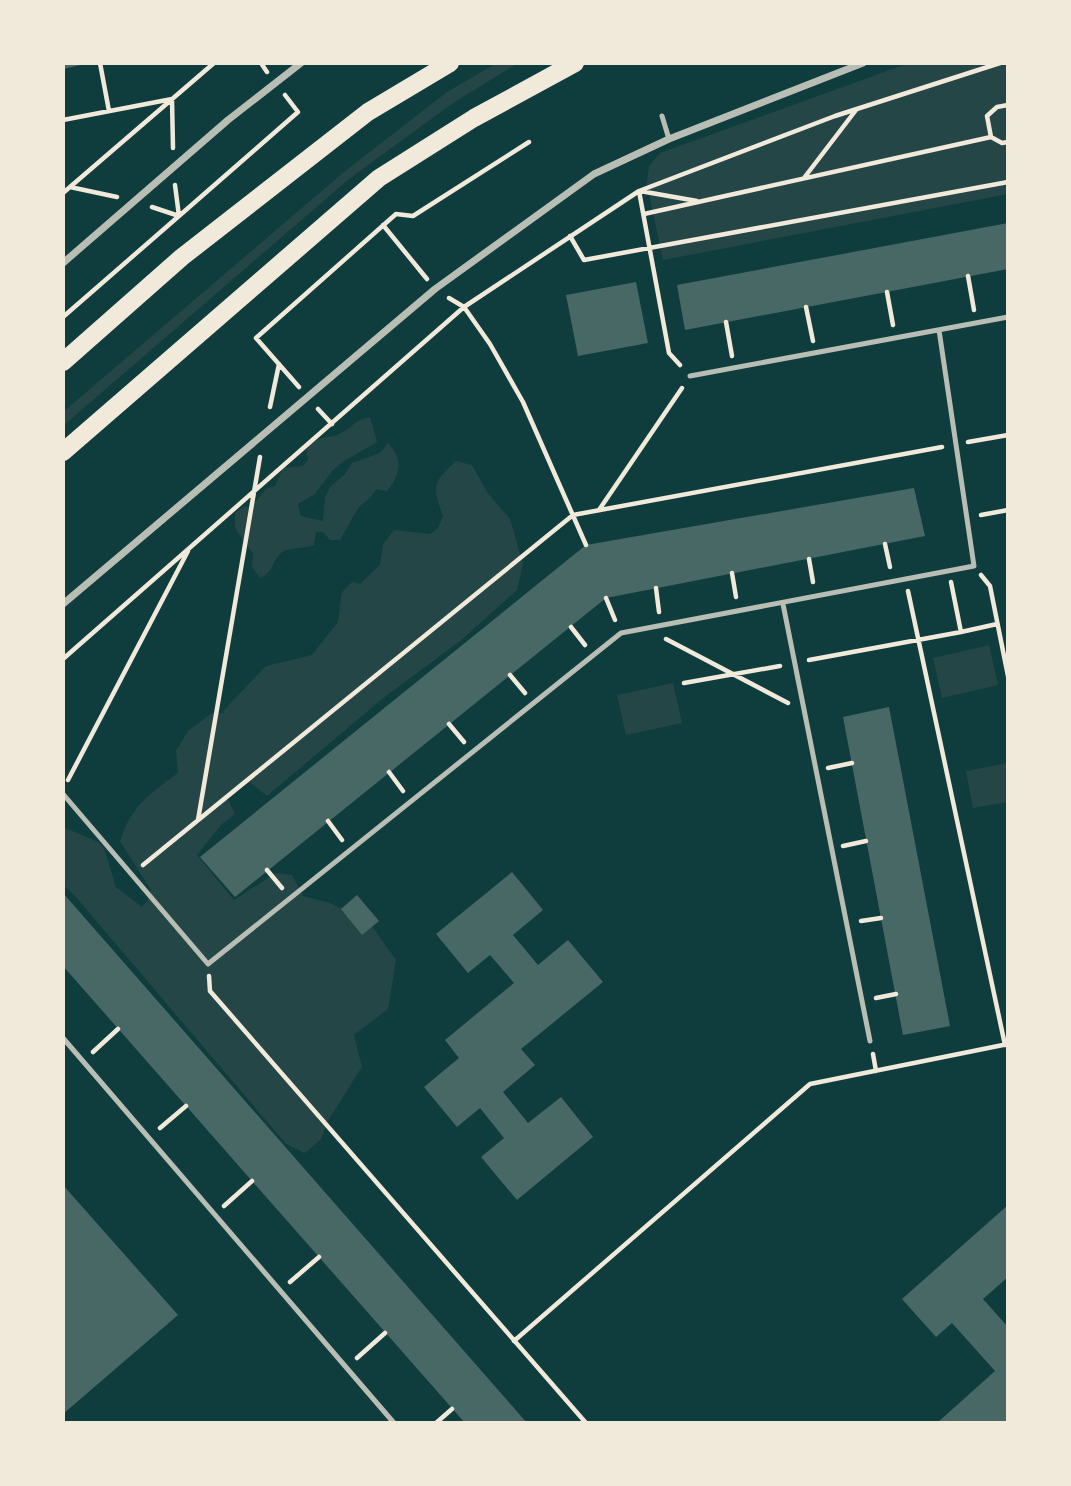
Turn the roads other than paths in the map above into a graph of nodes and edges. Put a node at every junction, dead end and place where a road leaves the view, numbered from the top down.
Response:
1 (301, 63) edge
2 (450, 63) edge
3 (575, 63) edge
4 (863, 63) edge
5 (850, 65) edge
6 (662, 116) dead end
7 (669, 139) junction
8 (63, 262) edge
9 (1008, 317) edge
10 (939, 330) junction
11 (63, 362) edge
12 (690, 376) road end
13 (63, 452) edge
14 (63, 604) edge
15 (783, 604) junction
16 (65, 799) edge
17 (63, 1038) edge
18 (870, 1041) dead end
19 (394, 1423) edge

1 - 8 street
2 - 11 main road
3 - 13 main road
4 - 5 street
5 - 7 street
6 - 7 lane
7 - 14 street
9 - 10 lane
10 - 12 lane
10 - 15 lane
15 - 16 lane
15 - 18 lane
17 - 19 lane

